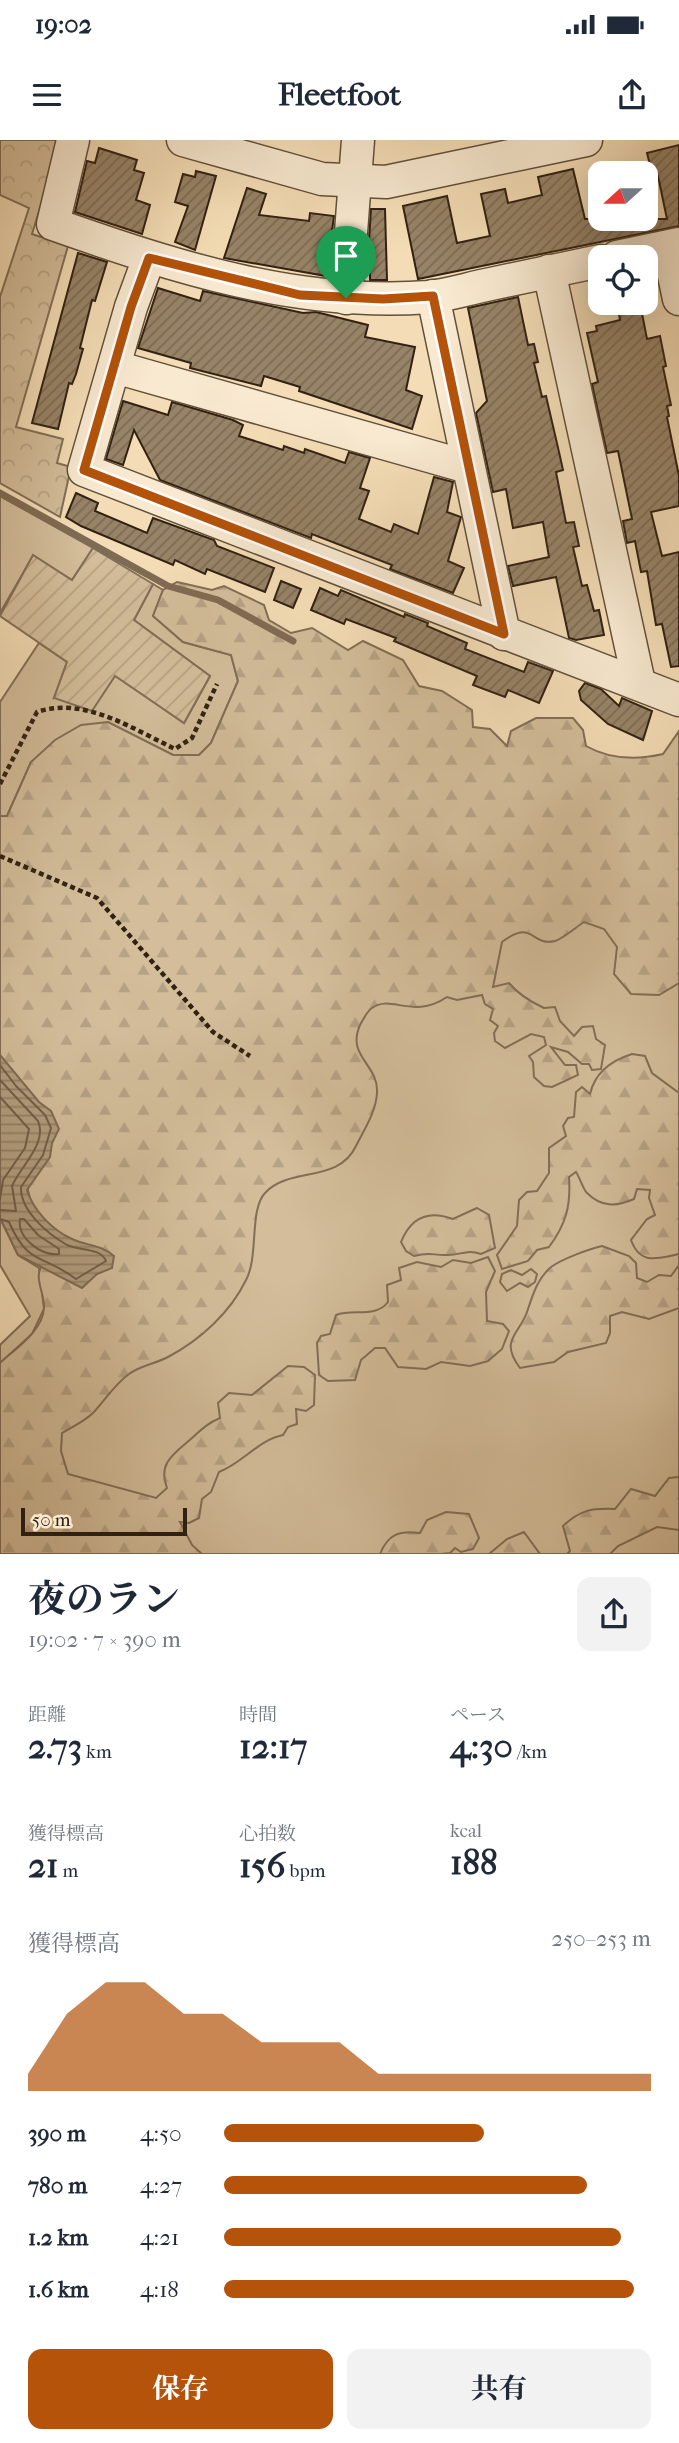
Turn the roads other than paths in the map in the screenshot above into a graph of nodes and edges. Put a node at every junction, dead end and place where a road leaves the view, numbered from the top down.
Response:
1 (73, 140) edge
2 (183, 140) edge
3 (358, 140) edge
4 (586, 140) edge
5 (356, 180) junction
6 (673, 245) edge
7 (149, 258) junction
8 (588, 263) edge
9 (549, 271) junction
10 (433, 296) junction
11 (346, 298) junction
12 (679, 299) edge
13 (115, 367) junction
14 (468, 467) junction
15 (504, 634) junction
16 (639, 683) junction
17 (679, 700) edge

1 - 7 street
2 - 5 street
3 - 5 street
4 - 5 street
5 - 11 street
6 - 12 street
7 - 11 street
7 - 13 street
8 - 9 street
9 - 10 street
9 - 16 street
10 - 11 street
10 - 14 street
13 - 14 street
13 - 15 street
14 - 15 street
15 - 16 street
16 - 17 street

